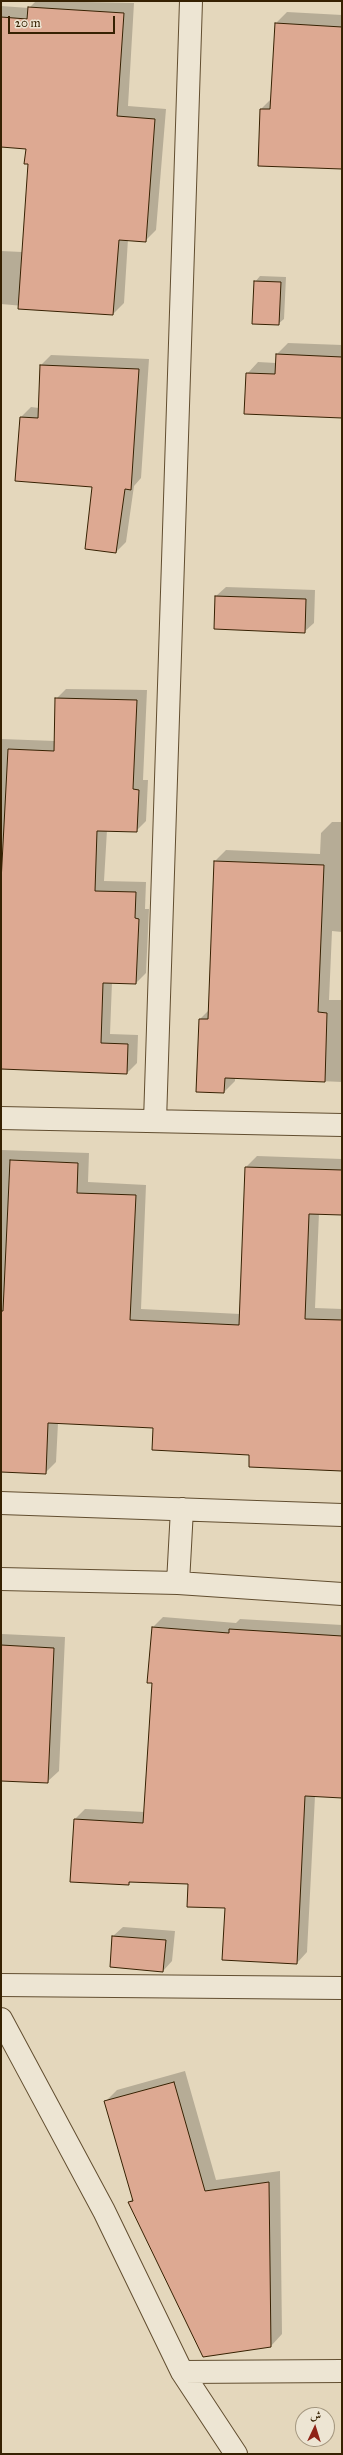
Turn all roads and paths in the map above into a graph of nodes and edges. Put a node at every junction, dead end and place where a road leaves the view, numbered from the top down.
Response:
1 (191, 1) edge
2 (1, 1118) edge
3 (155, 1121) junction
4 (342, 1125) edge
5 (1, 1503) edge
6 (182, 1509) junction
7 (342, 1515) edge
8 (1, 1579) edge
9 (178, 1583) junction
10 (342, 1594) edge
11 (1, 1985) edge
12 (342, 1988) edge
13 (1, 2019) edge
14 (342, 2371) edge
15 (182, 2372) junction
16 (236, 2454) edge

1 - 3 street
2 - 3 street
3 - 4 street
5 - 6 street
6 - 7 street
6 - 9 street
8 - 9 street
9 - 10 street
11 - 12 street
13 - 15 street
14 - 15 street
15 - 16 street

